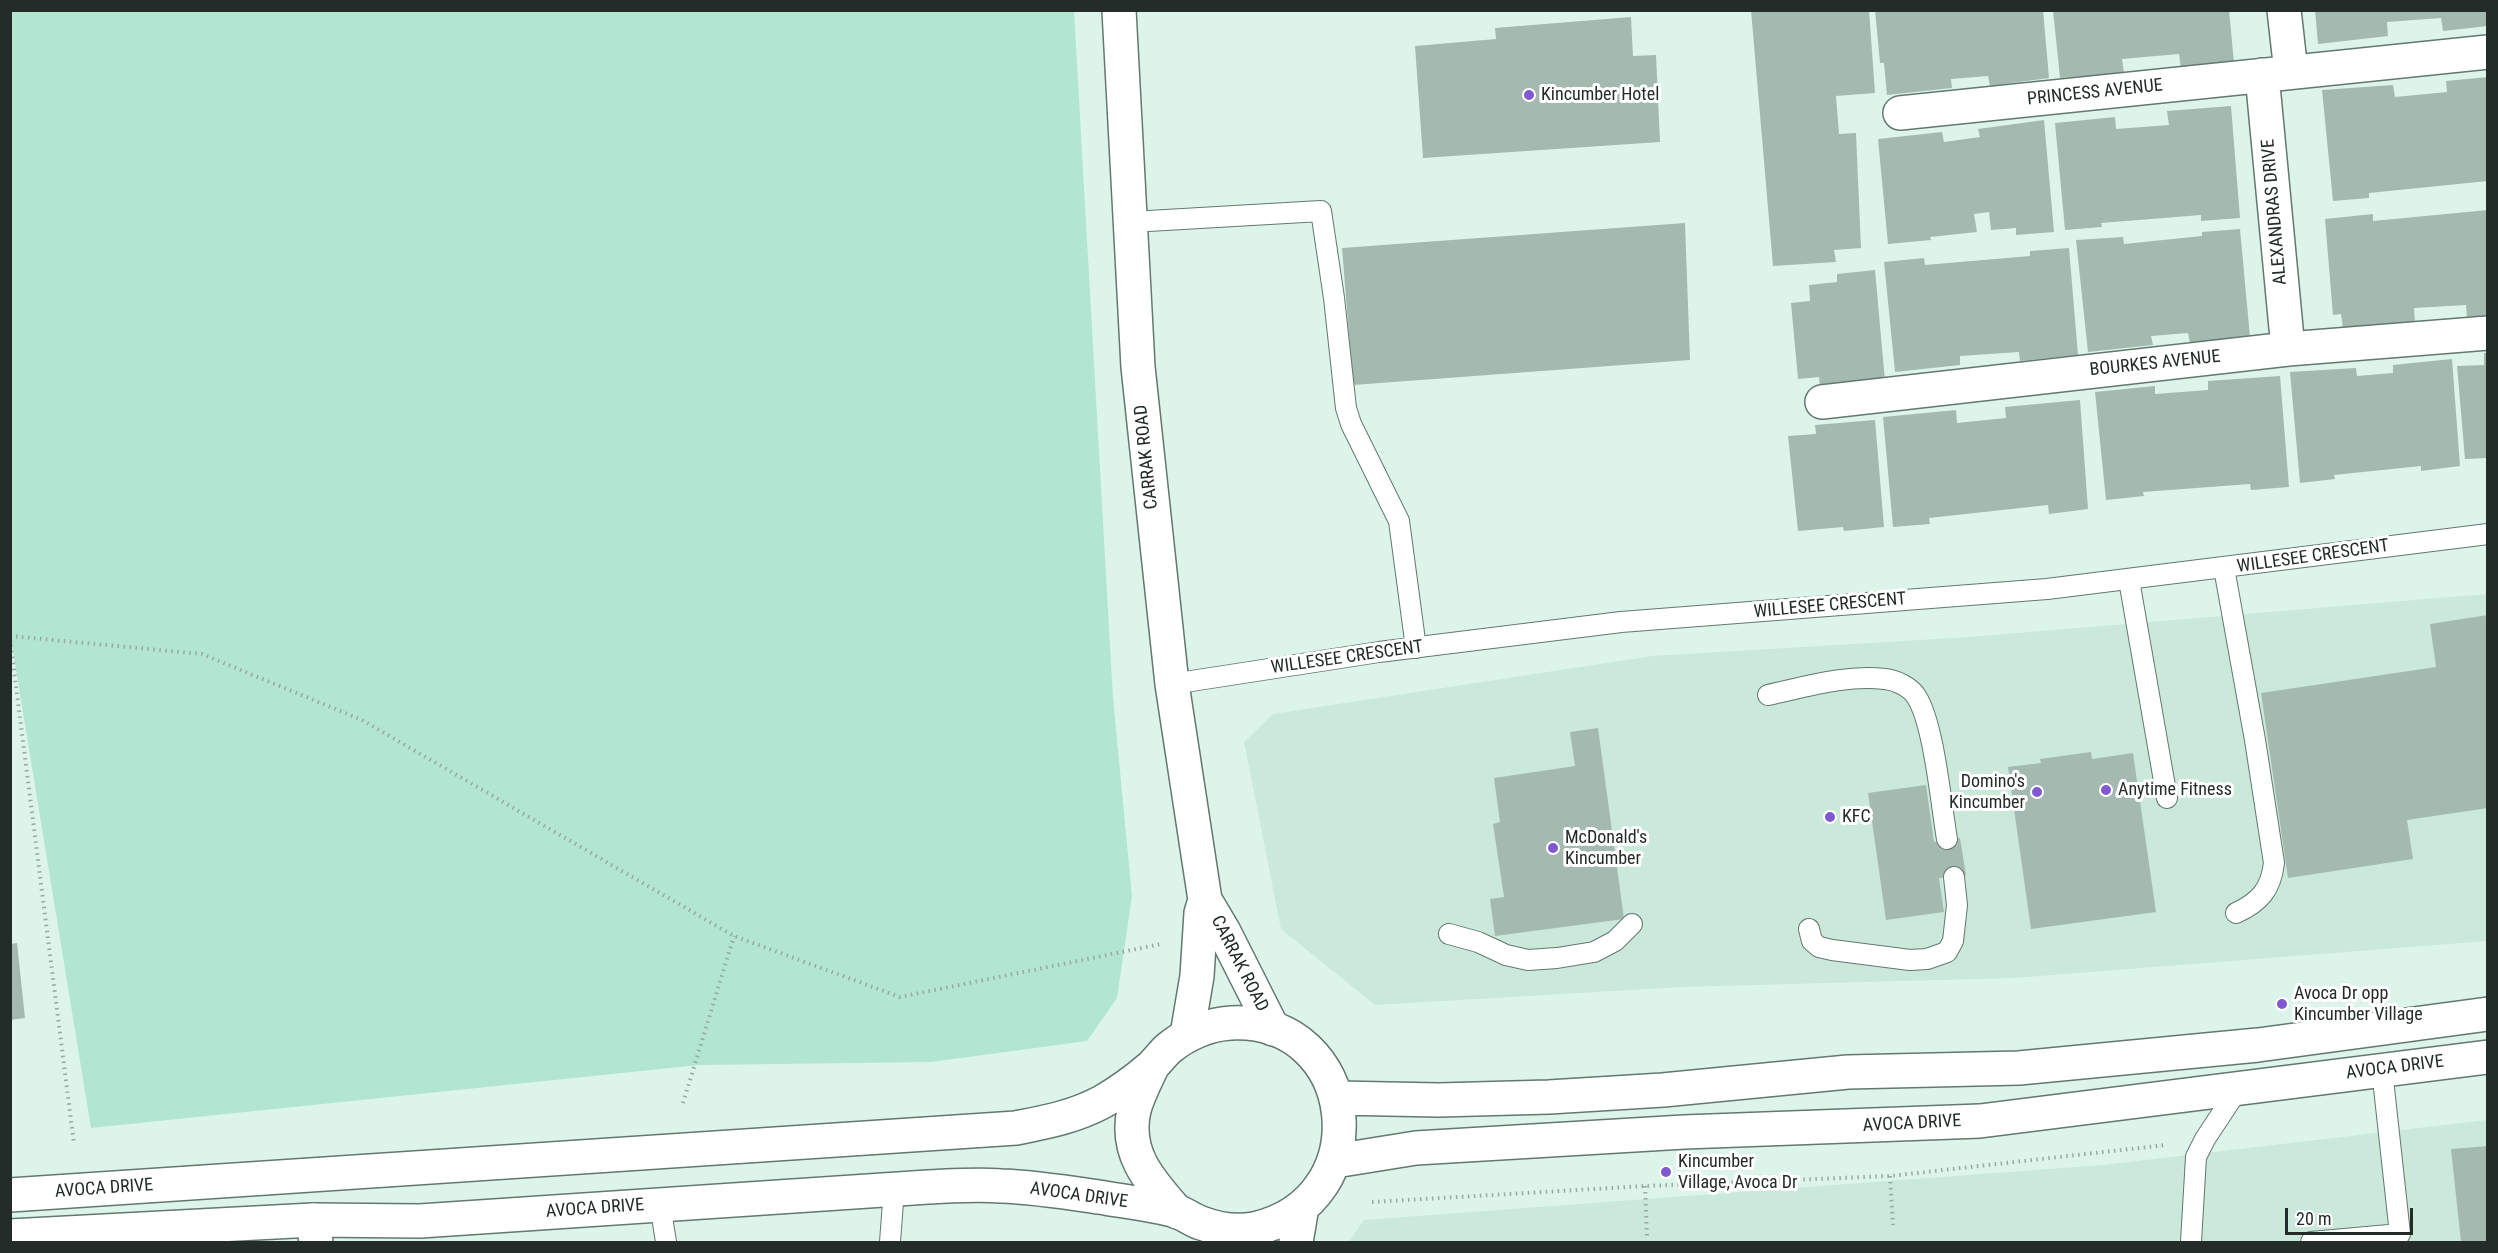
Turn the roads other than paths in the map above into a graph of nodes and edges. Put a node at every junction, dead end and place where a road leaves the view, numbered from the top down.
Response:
1 (1119, 10) edge
2 (2284, 10) edge
3 (2487, 52) edge
4 (2276, 74) junction
5 (1900, 113) dead end
6 (1131, 222) junction
7 (2487, 333) edge
8 (2288, 349) junction
9 (1822, 402) dead end
10 (2487, 534) edge
11 (2224, 568) junction
12 (2129, 580) junction
13 (1416, 648) junction
14 (1172, 684) junction
15 (1768, 695) dead end
16 (2167, 798) dead end
17 (1947, 839) dead end
18 (1954, 877) dead end
19 (1205, 900) junction
20 (2236, 913) dead end
21 (1632, 924) dead end
22 (1809, 929) dead end
23 (1449, 934) dead end
24 (2487, 1014) edge
25 (1273, 1029) junction
26 (1187, 1035) junction
27 (2487, 1057) edge
28 (1152, 1066) junction
29 (2382, 1070) junction
30 (2238, 1089) junction
31 (1337, 1098) junction
32 (1335, 1161) junction
33 (894, 1189) junction
34 (10, 1195) edge
35 (660, 1204) junction
36 (1302, 1207) junction
37 (1196, 1226) edge
38 (314, 1231) edge
39 (10, 1236) edge
40 (666, 1242) edge
41 (890, 1242) edge
42 (1296, 1242) edge
43 (2191, 1242) edge
44 (2311, 1242) edge

1 - 6 main road, CARRAK ROAD
2 - 4 main road, ALEXANDRAS DRIVE
3 - 4 main road, PRINCESS AVENUE
4 - 5 main road, PRINCESS AVENUE
4 - 8 main road, ALEXANDRAS DRIVE
6 - 13 lane
6 - 14 main road, CARRAK ROAD
7 - 8 main road, BOURKES AVENUE
8 - 9 main road, BOURKES AVENUE
10 - 11 lane, WILLESEE CRESCENT
11 - 12 lane, WILLESEE CRESCENT
11 - 20 lane
12 - 13 lane, WILLESEE CRESCENT
12 - 16 lane
13 - 14 lane, WILLESEE CRESCENT
14 - 19 main road, CARRAK ROAD
15 - 17 lane
18 - 22 lane
19 - 25 main road, CARRAK ROAD
19 - 26 main road, CARRAK ROAD
21 - 23 lane
24 - 31 main road
25 - 26 main road, AVOCA DRIVE
25 - 31 main road, AVOCA DRIVE
26 - 28 main road, AVOCA DRIVE
27 - 29 main road, AVOCA DRIVE
28 - 34 main road, AVOCA DRIVE
28 - 37 main road, AVOCA DRIVE
29 - 30 main road, AVOCA DRIVE
29 - 44 lane
30 - 32 main road, AVOCA DRIVE
30 - 43 lane
31 - 32 main road, AVOCA DRIVE
32 - 36 main road, AVOCA DRIVE
33 - 35 main road, AVOCA DRIVE
33 - 37 main road, AVOCA DRIVE
33 - 41 lane
35 - 38 main road, AVOCA DRIVE
35 - 40 lane
36 - 37 main road, AVOCA DRIVE
36 - 42 main road
38 - 39 main road, AVOCA DRIVE

